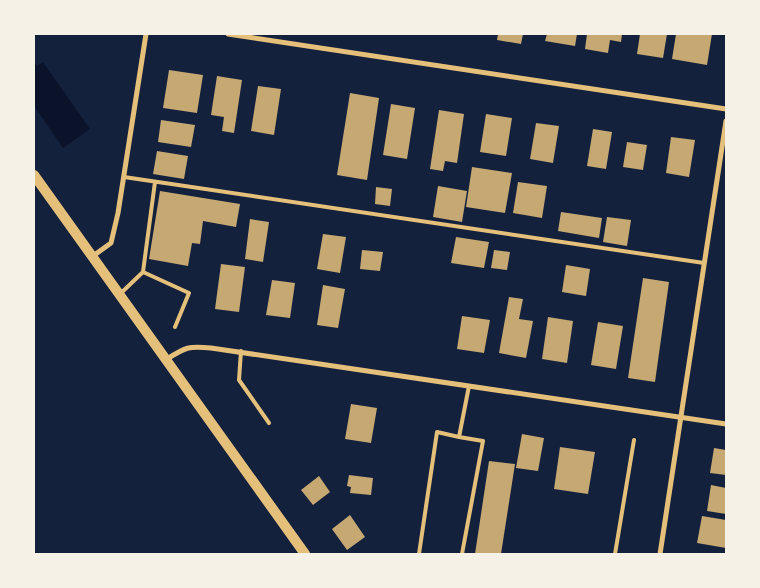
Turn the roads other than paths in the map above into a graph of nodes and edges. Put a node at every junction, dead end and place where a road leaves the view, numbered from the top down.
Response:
1 (146, 34) edge
2 (228, 34) edge
3 (726, 109) edge
4 (726, 121) edge
5 (34, 175) edge
6 (124, 177) junction
7 (155, 182) junction
8 (93, 256) junction
9 (704, 263) junction
10 (143, 272) junction
11 (120, 294) junction
12 (175, 327) dead end
13 (241, 351) junction
14 (167, 360) junction
15 (469, 386) junction
16 (680, 417) junction
17 (269, 423) dead end
18 (726, 424) edge
19 (459, 437) junction
20 (634, 440) dead end
21 (305, 554) edge
22 (419, 554) edge
23 (462, 554) edge
24 (615, 554) edge
25 (660, 554) edge

1 - 6 street
2 - 3 street
4 - 9 street
5 - 8 main road
6 - 7 lane
6 - 8 street
7 - 9 lane
7 - 10 lane
8 - 11 main road
9 - 16 street
10 - 11 lane
10 - 12 lane
11 - 14 main road
13 - 14 street
13 - 15 street
13 - 17 lane
14 - 21 main road
15 - 16 street
15 - 19 lane
16 - 18 street
16 - 25 street
19 - 22 lane
19 - 23 lane
20 - 24 lane

